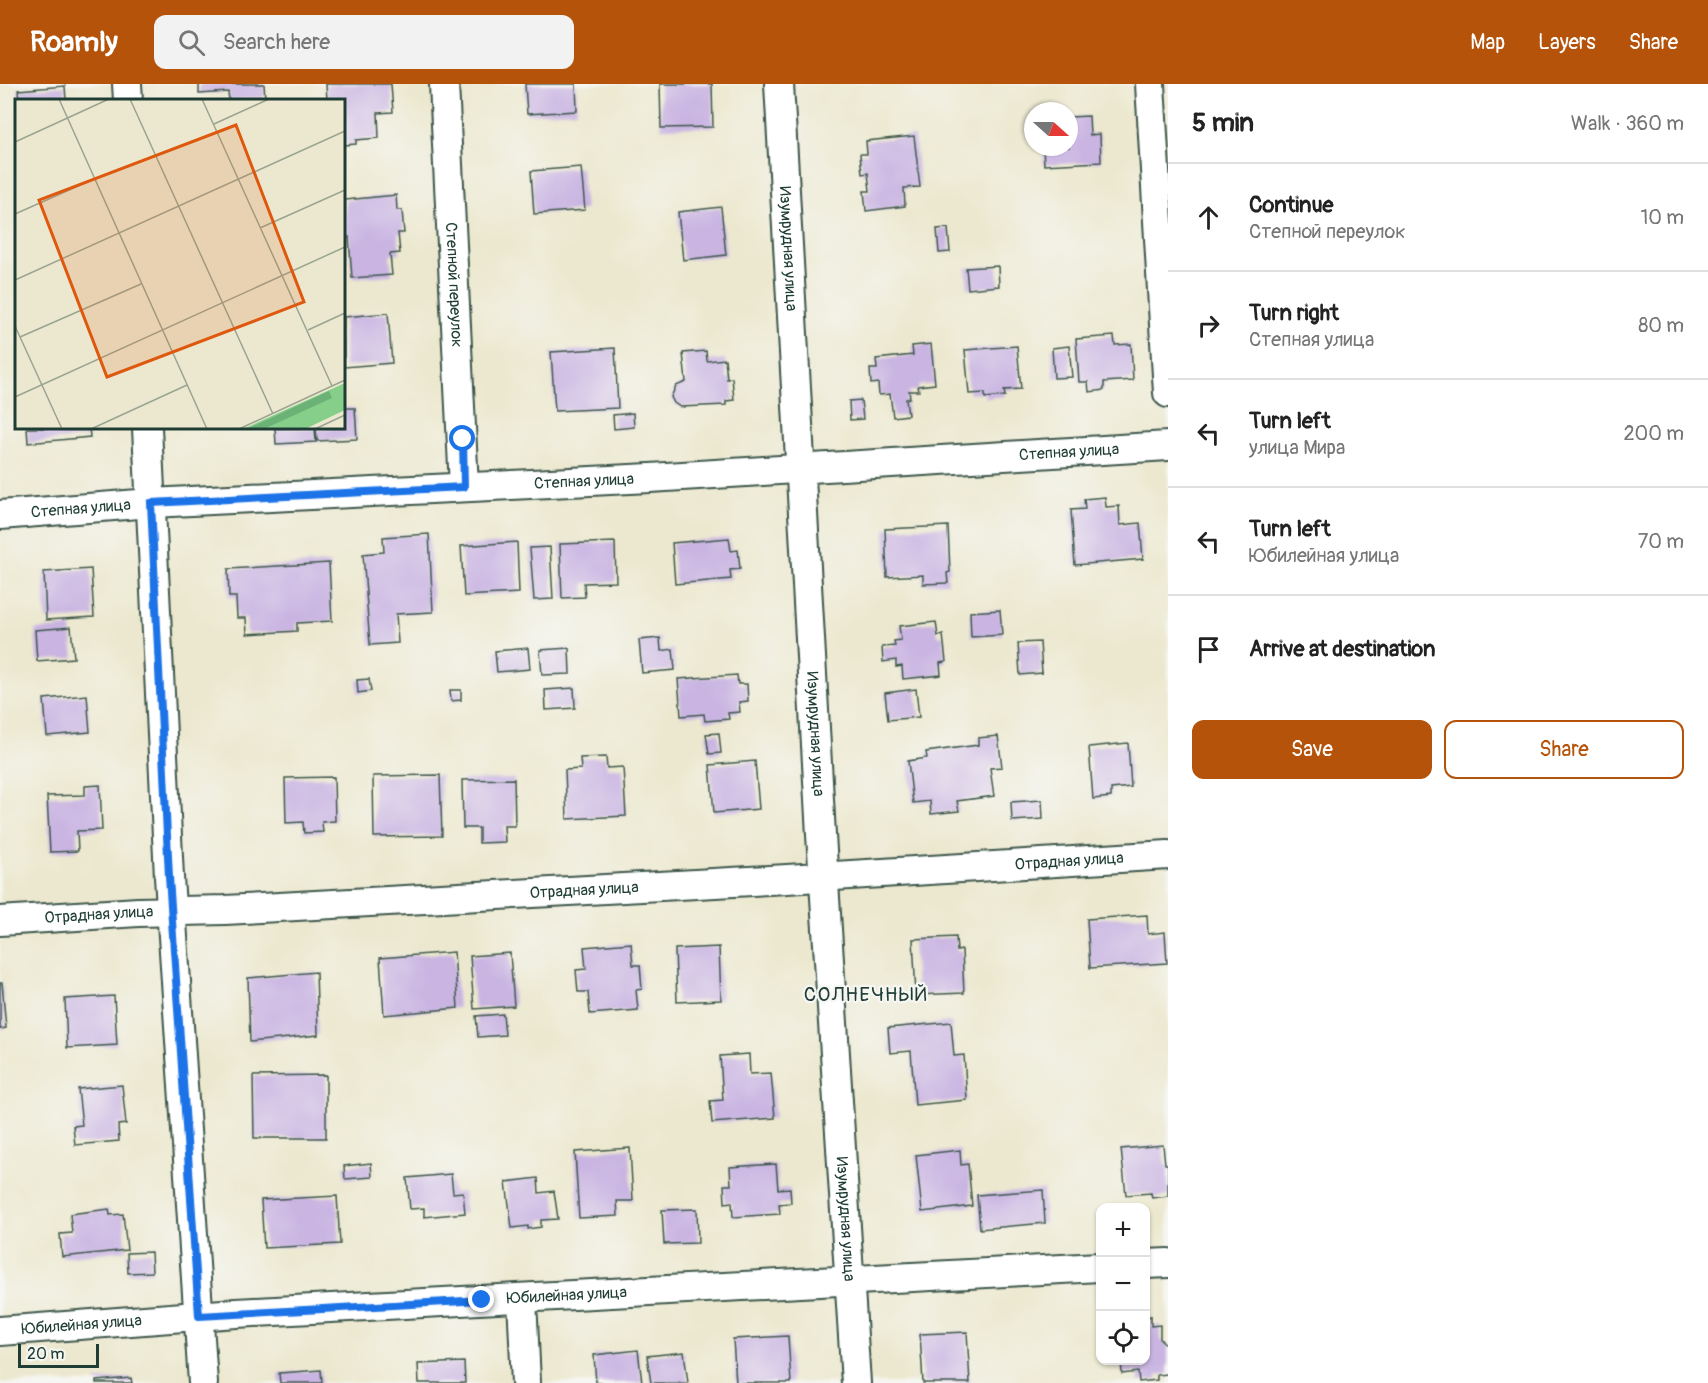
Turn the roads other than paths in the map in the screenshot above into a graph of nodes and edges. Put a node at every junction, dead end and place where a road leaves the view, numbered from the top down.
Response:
1 (127, 84) edge
2 (444, 84) edge
3 (779, 84) edge
4 (1150, 84) edge
5 (128, 99) edge
6 (1168, 393) edge
7 (147, 429) edge
8 (1168, 446) edge
9 (801, 468) junction
10 (464, 487) junction
11 (151, 503) junction
12 (0, 515) edge
13 (1168, 855) edge
14 (824, 877) junction
15 (172, 911) junction
16 (0, 921) edge
17 (1168, 1263) edge
18 (1150, 1264) edge
19 (1096, 1267) edge
20 (849, 1281) junction
21 (522, 1299) junction
22 (199, 1316) junction
23 (0, 1331) edge
24 (203, 1383) edge
25 (526, 1383) edge
26 (856, 1383) edge

1 - 5 street
2 - 10 street, Степной переулок
3 - 9 street, Изумрудная улица
4 - 6 street
7 - 11 street
8 - 9 street, Степная улица
9 - 10 street, Степная улица
9 - 14 street, Изумрудная улица
10 - 11 street, Степная улица
11 - 12 street, Степная улица
11 - 15 street
13 - 14 street, Отрадная улица
14 - 15 street, Отрадная улица
14 - 20 street, Изумрудная улица
15 - 16 street, Отрадная улица
15 - 22 street
17 - 18 street
19 - 20 street, Юбилейная улица
20 - 21 street, Юбилейная улица
20 - 26 street, Изумрудная улица
21 - 22 street, Юбилейная улица
21 - 25 street
22 - 23 street, Юбилейная улица
22 - 24 street

